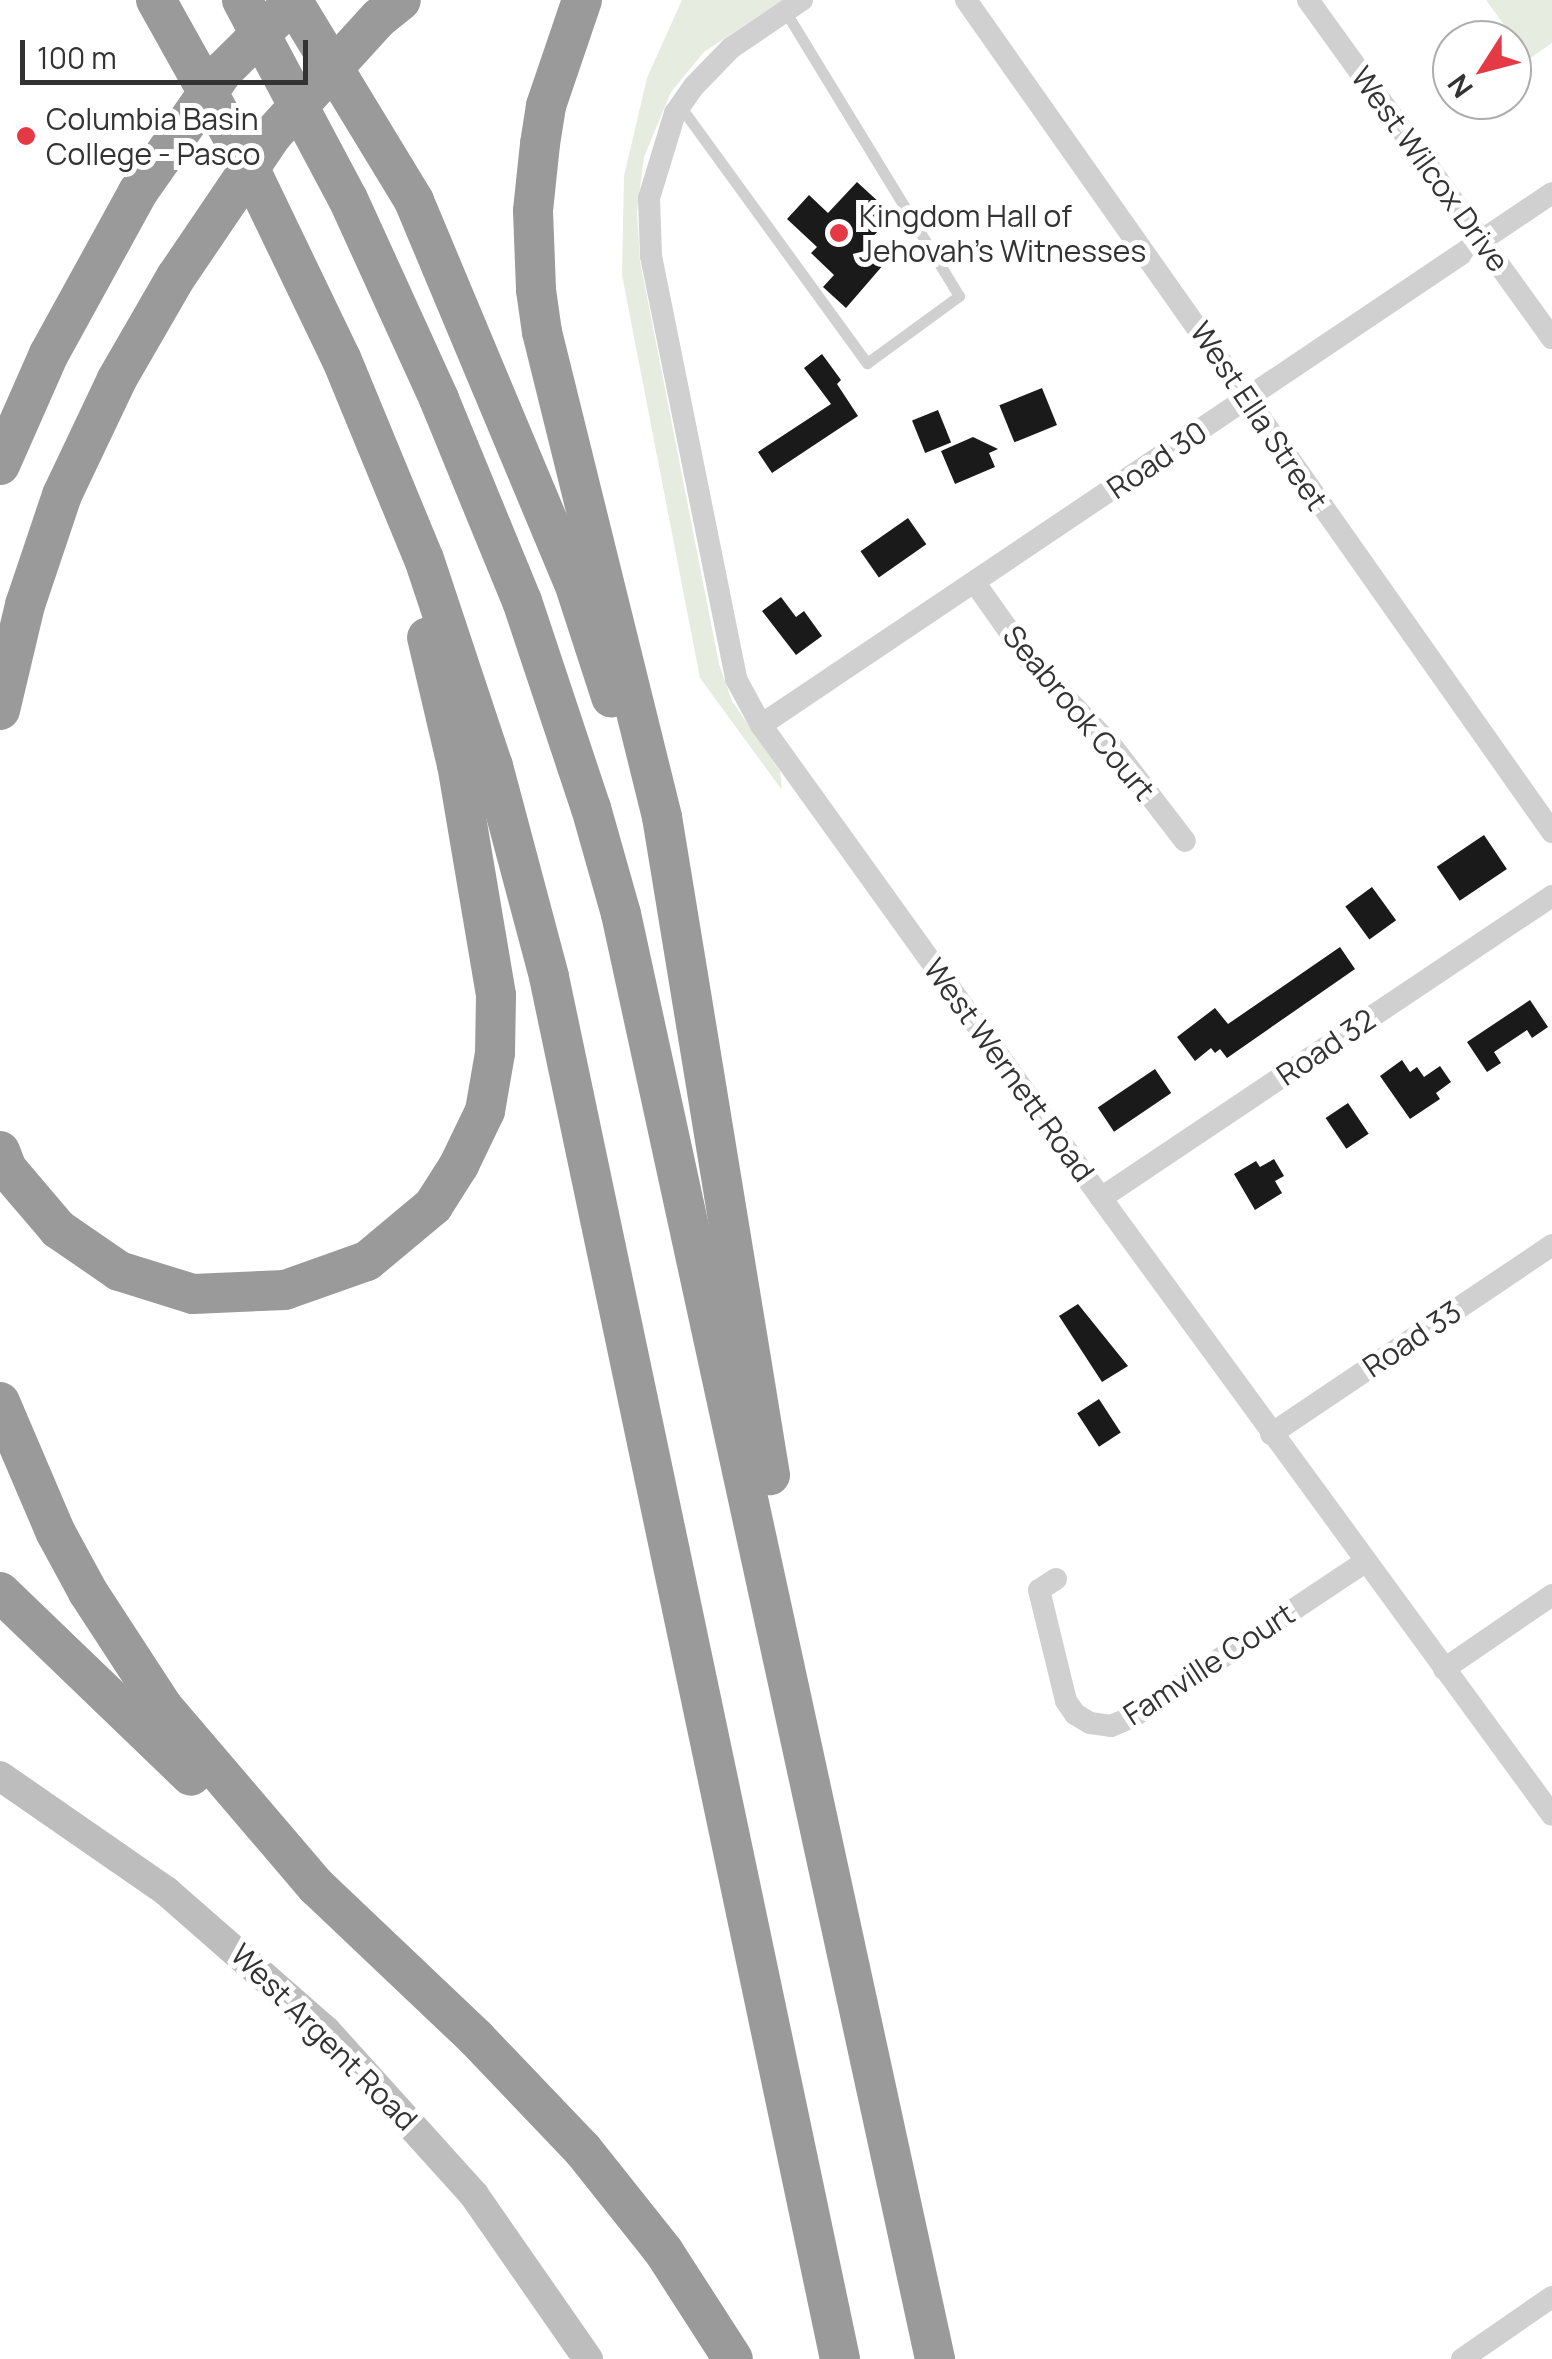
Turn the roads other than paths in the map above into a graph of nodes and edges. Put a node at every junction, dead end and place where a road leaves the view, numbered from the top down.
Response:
1 (156, 0) edge
2 (242, 0) edge
3 (294, 0) edge
4 (582, 0) edge
5 (966, 0) edge
6 (1308, 0) edge
7 (793, 6) edge
8 (390, 9) edge
9 (680, 106) junction
10 (1552, 193) edge
11 (1482, 240) junction
12 (1552, 338) edge
13 (1247, 400) junction
14 (384, 458) junction
15 (0, 465) edge
16 (974, 583) junction
17 (0, 710) edge
18 (761, 725) junction
19 (1552, 832) edge
20 (1185, 840) dead end
21 (676, 895) junction
22 (1552, 896) edge
23 (0, 1151) edge
24 (1100, 1198) junction
25 (1552, 1245) edge
26 (0, 1402) edge
27 (1271, 1434) junction
28 (1365, 1562) junction
29 (1056, 1579) dead end
30 (0, 1592) edge
31 (1552, 1596) edge
32 (1444, 1670) junction
33 (0, 1776) edge
34 (1552, 1815) edge
35 (317, 1887) junction
36 (843, 1922) junction
37 (1552, 2297) edge
38 (588, 2359) edge
39 (733, 2359) edge
40 (840, 2359) edge
41 (935, 2359) edge
42 (1462, 2359) edge

1 - 14 highway
2 - 36 highway
3 - 15 highway, bridge
3 - 21 highway
4 - 21 highway
5 - 13 street, West Ella Street
6 - 11 street, West Wilcox Drive
7 - 9 street
7 - 9 lane
8 - 17 highway, bridge
9 - 18 street, West Wernett Road
10 - 11 street, Road 30
11 - 12 street, West Wilcox Drive
11 - 13 street, Road 30
13 - 16 street, Road 30
13 - 19 street, West Ella Street
14 - 23 highway
14 - 40 highway
16 - 18 street, Road 30
16 - 20 street, Seabrook Court
18 - 24 street, West Wernett Road
21 - 36 highway
22 - 24 street, Road 32
24 - 27 street, West Wernett Road
25 - 27 street, Road 33
26 - 35 highway
27 - 28 street, West Wernett Road
28 - 29 street, Famville Court
28 - 32 street, West Wernett Road
30 - 35 highway
31 - 32 street
32 - 34 street, West Wernett Road
33 - 38 main road, West Argent Road
35 - 39 highway
36 - 41 highway
37 - 42 street

